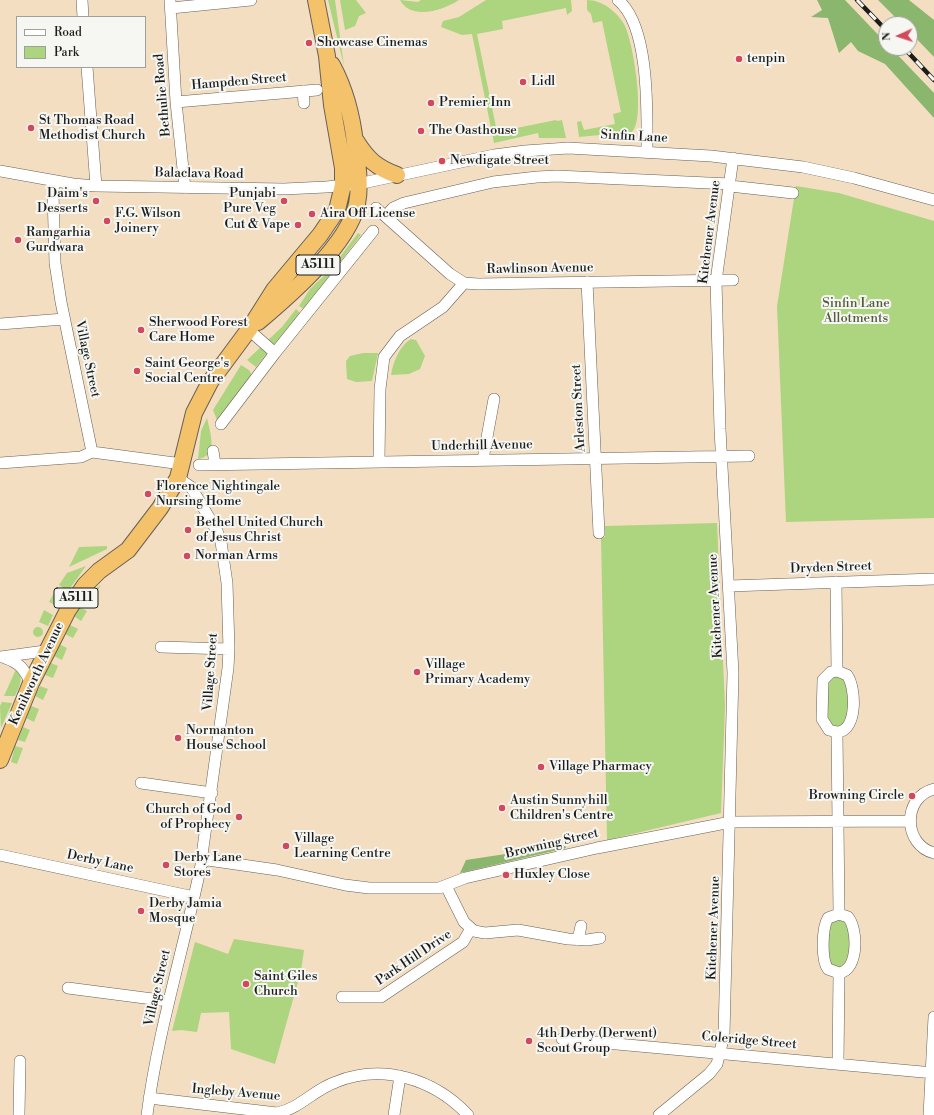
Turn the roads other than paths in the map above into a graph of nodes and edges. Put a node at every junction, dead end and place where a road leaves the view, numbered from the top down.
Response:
1 (82, 0) edge
2 (251, 0) edge
3 (316, 0) edge
4 (618, 0) edge
5 (170, 4) edge
6 (83, 16) edge
7 (327, 56) junction
8 (87, 68) edge
9 (317, 90) dead end
10 (303, 91) junction
11 (176, 102) junction
12 (304, 103) dead end
13 (354, 138) junction
14 (647, 151) junction
15 (733, 158) junction
16 (0, 171) edge
17 (397, 175) junction
18 (54, 181) junction
19 (351, 184) junction
20 (730, 185) junction
21 (96, 186) junction
22 (185, 188) junction
23 (793, 193) dead end
24 (908, 193) junction
25 (934, 200) edge
26 (934, 206) edge
27 (376, 208) dead end
28 (386, 216) junction
29 (373, 231) dead end
30 (733, 280) dead end
31 (716, 281) junction
32 (587, 282) junction
33 (464, 283) junction
34 (64, 319) junction
35 (0, 324) edge
36 (250, 329) junction
37 (275, 353) junction
38 (494, 399) dead end
39 (221, 424) dead end
40 (213, 451) dead end
41 (92, 452) junction
42 (749, 456) dead end
43 (722, 457) junction
44 (484, 459) junction
45 (596, 460) junction
46 (379, 462) junction
47 (0, 463) edge
48 (215, 464) junction
49 (199, 465) dead end
50 (180, 471) junction
51 (599, 533) dead end
52 (934, 579) edge
53 (836, 582) junction
54 (729, 586) junction
55 (161, 647) dead end
56 (229, 649) junction
57 (45, 651) junction
58 (2, 657) edge
59 (837, 671) junction
60 (31, 683) junction
61 (837, 732) junction
62 (0, 760) edge
63 (141, 783) dead end
64 (934, 789) edge
65 (212, 793) junction
66 (910, 821) junction
67 (730, 822) junction
68 (837, 822) junction
69 (934, 853) edge
70 (0, 855) edge
71 (203, 862) junction
72 (446, 886) junction
73 (194, 897) junction
74 (838, 914) junction
75 (581, 926) dead end
76 (470, 930) junction
77 (600, 938) dead end
78 (578, 940) junction
79 (839, 973) junction
80 (68, 988) dead end
81 (342, 997) dead end
82 (168, 1001) junction
83 (934, 1017) edge
84 (562, 1039) dead end
85 (721, 1053) junction
86 (20, 1061) dead end
87 (838, 1063) junction
88 (932, 1072) edge
89 (400, 1076) junction
90 (149, 1098) junction
91 (19, 1115) edge
92 (147, 1115) edge
93 (394, 1115) edge
94 (468, 1115) edge
95 (659, 1115) edge
96 (929, 1115) edge

1 - 6 street
2 - 5 street
3 - 7 highway, A5111
4 - 14 street
5 - 11 street, Bethulie Road
7 - 13 highway, A5111
7 - 19 highway, A5111
8 - 21 street
9 - 10 street, Hampden Street
10 - 11 street, Hampden Street
10 - 12 street, Hampden Street
11 - 22 street, Bethulie Road
13 - 17 highway
13 - 19 highway, A5111
14 - 15 street, Sinfin Lane
14 - 17 street, Sinfin Lane
15 - 20 street, Kitchener Avenue
15 - 24 street, Sinfin Lane
16 - 18 street, Balaclava Road
17 - 19 street, Sinfin Lane
18 - 21 street, Balaclava Road
18 - 34 street, Village Street
19 - 22 street, Balaclava Road
19 - 36 highway, A5111
20 - 23 street
20 - 28 street
20 - 31 street, Kitchener Avenue
21 - 22 street, Balaclava Road
24 - 25 street, Sinfin Lane
24 - 26 street, Sinfin Lane
27 - 28 street
28 - 33 street
29 - 37 street
30 - 31 street, Rawlinson Avenue
31 - 32 street, Rawlinson Avenue
31 - 43 street, Kitchener Avenue
32 - 33 street, Rawlinson Avenue
32 - 45 street, Arleston Street
33 - 46 street
34 - 35 street
34 - 41 street, Village Street
36 - 37 street
36 - 50 highway, A5111
37 - 39 street
38 - 44 street
40 - 48 street
41 - 47 street
41 - 50 street
42 - 43 street, Underhill Avenue
43 - 45 street, Underhill Avenue
43 - 54 street, Kitchener Avenue
44 - 45 street, Underhill Avenue
44 - 46 street, Underhill Avenue
45 - 51 street, Arleston Street
46 - 48 street, Underhill Avenue
48 - 49 street, Underhill Avenue
50 - 56 street, Village Street
50 - 57 highway, Kenilworth Avenue / A5111
52 - 53 street, Dryden Street
53 - 54 street, Dryden Street
53 - 59 street
54 - 67 street, Kitchener Avenue
55 - 56 street
56 - 65 street, Village Street
57 - 58 street
57 - 60 highway, Kenilworth Avenue / A5111
58 - 60 street
59 - 61 street
59 - 61 street
60 - 62 highway, Kenilworth Avenue / A5111
61 - 68 street
63 - 65 street
64 - 66 street
65 - 71 street, Village Street
66 - 68 street, Browning Street
66 - 69 street
67 - 68 street, Browning Street
67 - 72 street, Browning Street
67 - 85 street, Kitchener Avenue
68 - 74 street
70 - 73 street, Derby Lane
71 - 72 street, Browning Street
71 - 73 street, Village Street
72 - 76 street
73 - 82 street, Village Street
74 - 79 street
74 - 79 street
75 - 78 street
76 - 78 street
76 - 81 street, Park Hill Drive
77 - 78 street
79 - 87 street
80 - 82 street
82 - 90 street, Village Street
83 - 88 street
84 - 85 street, Coleridge Street
85 - 87 street, Coleridge Street
85 - 95 street, Kitchener Avenue
86 - 91 street
87 - 88 street, Coleridge Street
88 - 96 street
89 - 90 street, Ingleby Avenue
89 - 93 street
89 - 94 street, Ingleby Avenue
90 - 92 street, Village Street

